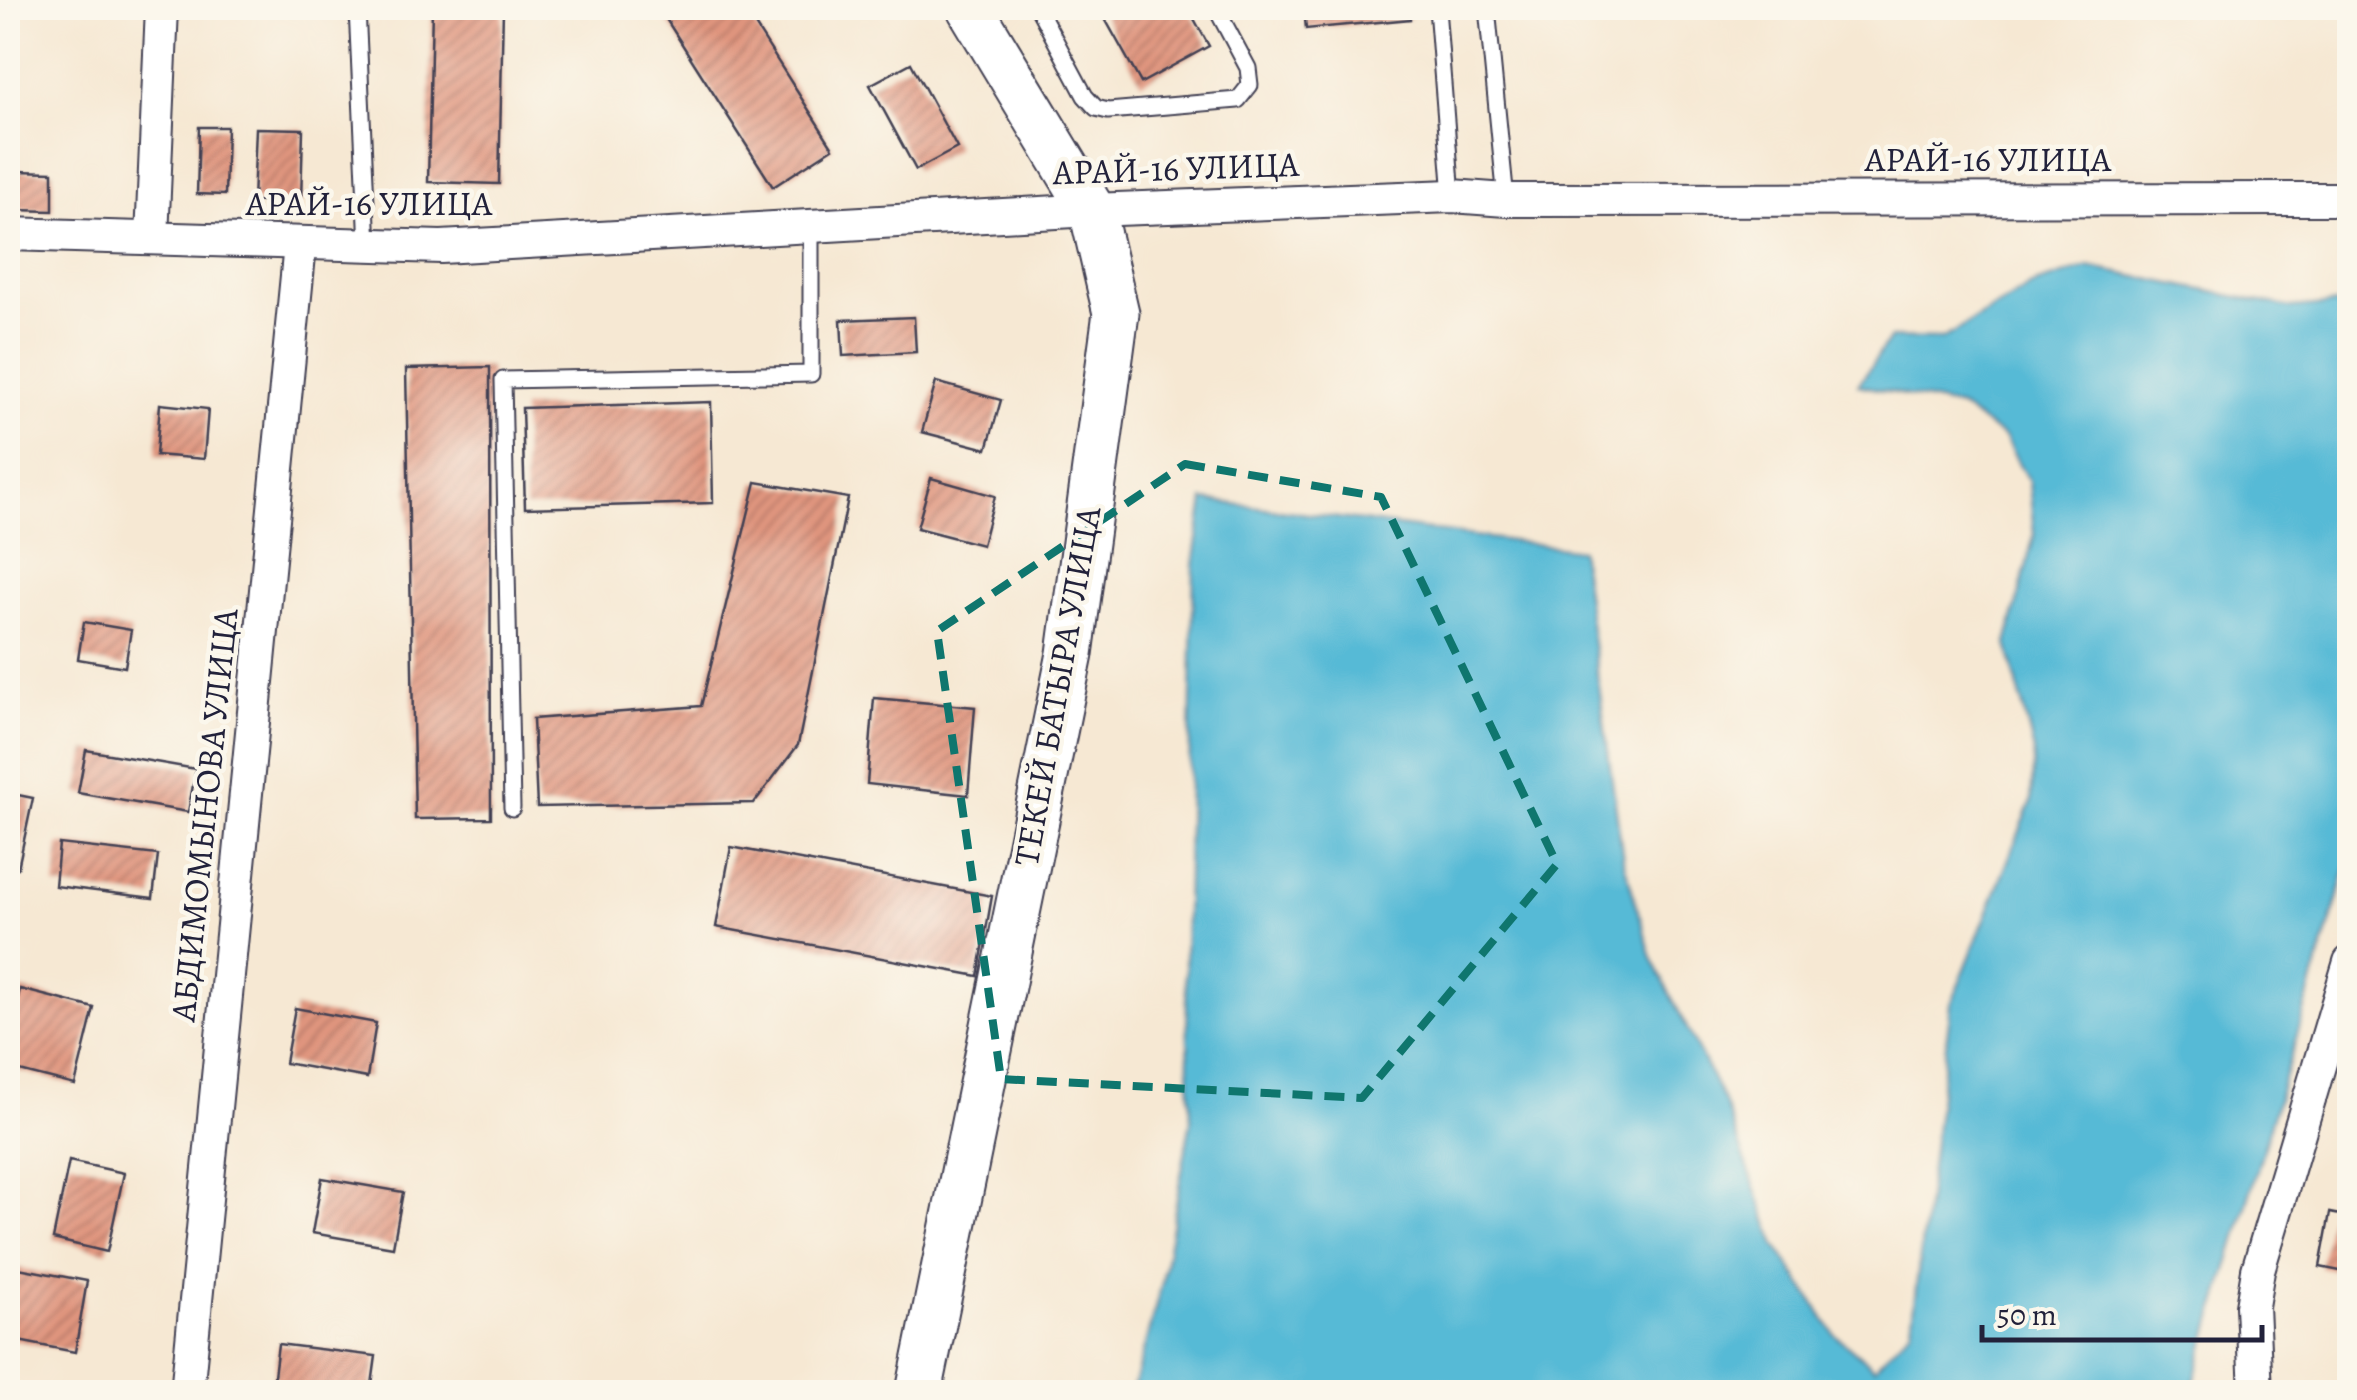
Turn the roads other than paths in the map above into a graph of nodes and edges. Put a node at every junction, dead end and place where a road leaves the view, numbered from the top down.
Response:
1 (162, 8) edge
2 (356, 8) edge
3 (970, 8) edge
4 (1038, 8) edge
5 (1216, 8) edge
6 (1437, 8) edge
7 (1486, 8) edge
8 (1452, 196) junction
9 (2350, 199) edge
10 (1506, 200) junction
11 (1092, 210) junction
12 (811, 228) junction
13 (8, 234) edge
14 (152, 238) junction
15 (300, 245) junction
16 (368, 246) junction
17 (512, 808) dead end
18 (2350, 962) edge
19 (187, 1392) edge
20 (919, 1392) edge
21 (2256, 1392) edge

1 - 14 street
2 - 16 lane
3 - 11 street, ТЕКЕЙ БАТЫРА УЛИЦА
4 - 5 lane
6 - 8 lane
7 - 10 lane
8 - 10 street, АРАЙ-16 УЛИЦА
8 - 11 street, АРАЙ-16 УЛИЦА
9 - 10 street, АРАЙ-16 УЛИЦА
11 - 12 street, АРАЙ-16 УЛИЦА
11 - 20 street, ТЕКЕЙ БАТЫРА УЛИЦА
12 - 16 street, АРАЙ-16 УЛИЦА
12 - 17 lane
13 - 14 street, АРАЙ-16 УЛИЦА
14 - 15 street, АРАЙ-16 УЛИЦА
15 - 16 street, АРАЙ-16 УЛИЦА
15 - 19 street, АБДИМОМЫНОВА УЛИЦА
18 - 21 street

